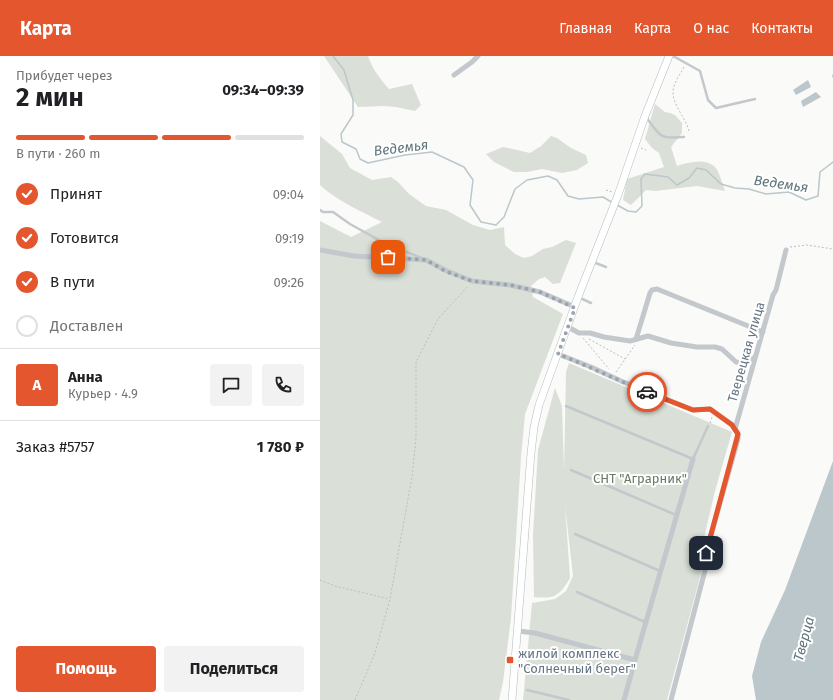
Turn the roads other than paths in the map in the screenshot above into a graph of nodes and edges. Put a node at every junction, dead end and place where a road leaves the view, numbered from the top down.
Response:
1 (478, 56) edge
2 (669, 56) edge
3 (673, 56) edge
4 (454, 75) dead end
5 (755, 99) dead end
6 (645, 116) junction
7 (684, 137) dead end
8 (320, 210) edge
9 (320, 250) edge
10 (786, 250) road end
11 (426, 260) junction
12 (592, 262) junction
13 (606, 267) dead end
14 (578, 297) junction
15 (591, 303) dead end
16 (575, 308) junction
17 (568, 327) junction
18 (763, 332) junction
19 (636, 339) junction
20 (558, 354) junction
21 (756, 356) junction
22 (566, 406) dead end
23 (708, 426) road end
24 (735, 429) junction
25 (693, 459) junction
26 (571, 470) dead end
27 (676, 515) junction
28 (575, 534) dead end
29 (706, 553) dead end
30 (708, 559) dead end
31 (661, 571) junction
32 (577, 592) dead end
33 (646, 622) junction
34 (518, 631) junction
35 (635, 660) junction
36 (527, 690) dead end
37 (512, 700) edge
38 (569, 700) edge
39 (624, 700) edge
40 (671, 700) edge

1 - 4 street
2 - 6 main road
3 - 5 lane
6 - 7 lane
6 - 12 main road
8 - 11 lane
9 - 11 street
10 - 18 street, Тверецкая улица
11 - 16 street
12 - 13 lane
12 - 14 main road
14 - 15 lane
14 - 16 main road
16 - 17 main road
17 - 19 street
17 - 20 main road
18 - 19 street
18 - 21 street, Тверецкая улица
19 - 21 street
20 - 24 street
20 - 34 main road
21 - 24 street, Тверецкая улица
22 - 25 lane
23 - 25 lane
24 - 29 street, Тверецкая улица
25 - 27 street
26 - 27 lane
27 - 31 street
28 - 31 lane
30 - 40 street
31 - 33 street
32 - 33 lane
33 - 35 street
34 - 35 street
34 - 37 main road
35 - 39 street
36 - 38 lane

